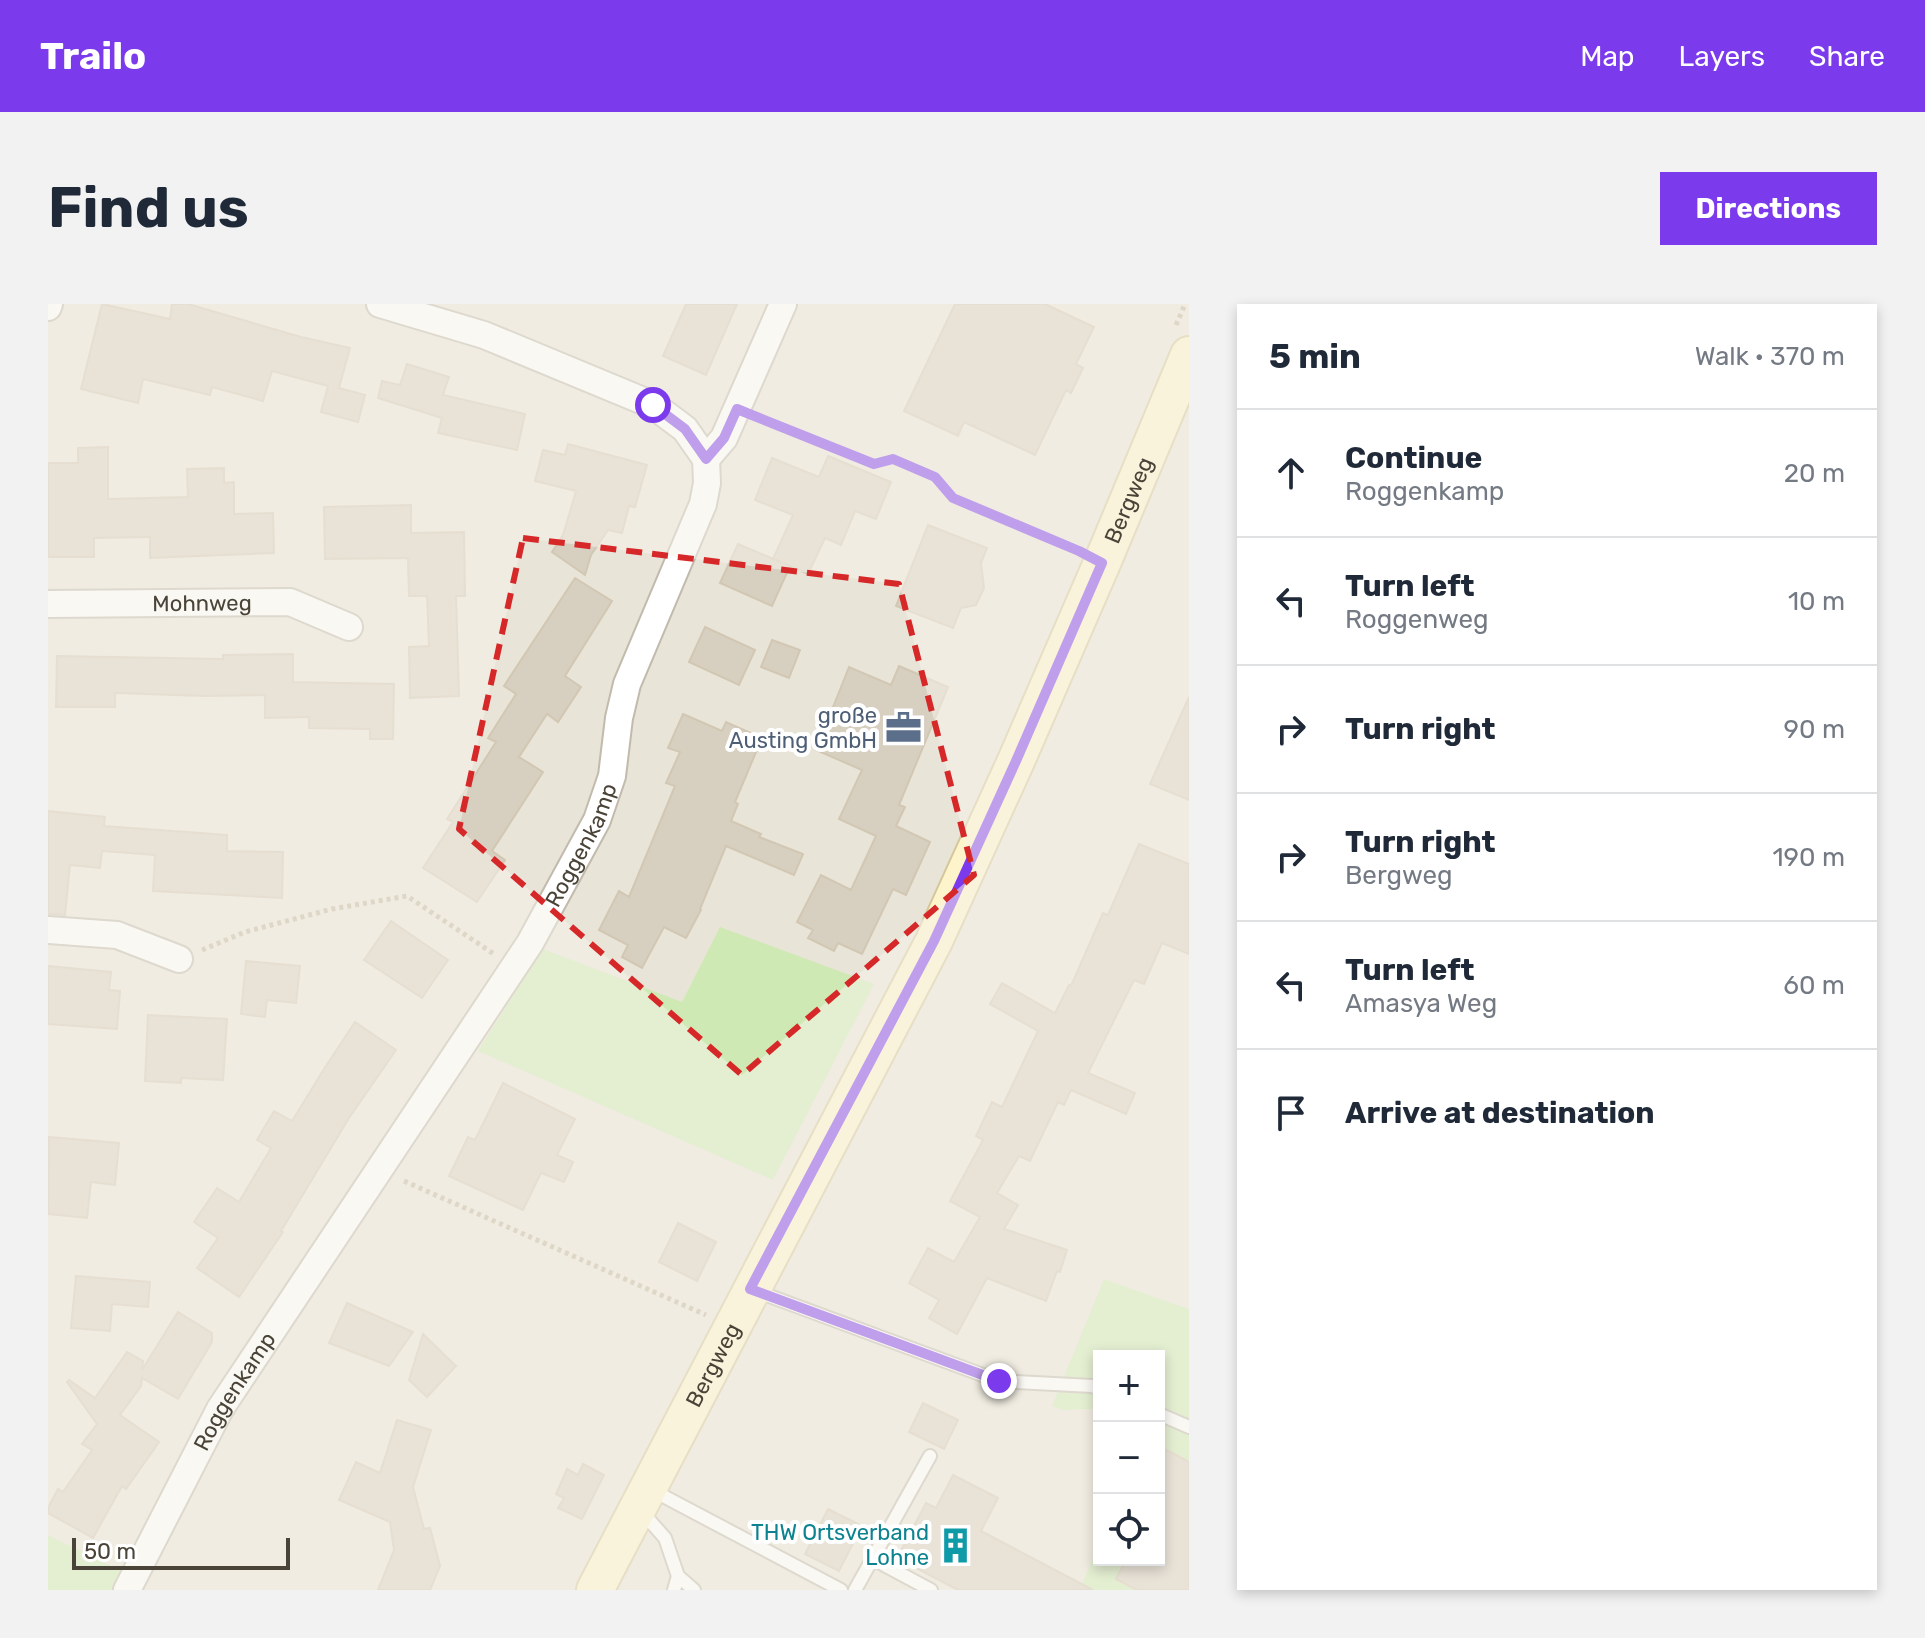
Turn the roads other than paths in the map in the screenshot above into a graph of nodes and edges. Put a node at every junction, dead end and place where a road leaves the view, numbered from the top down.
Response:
1 (380, 304) edge
2 (783, 304) edge
3 (1181, 344) edge
4 (706, 459) junction
5 (48, 604) edge
6 (349, 627) dead end
7 (48, 930) edge
8 (179, 959) road end
9 (750, 1289) junction
10 (1093, 1386) edge
11 (1165, 1417) edge
12 (1189, 1427) edge
13 (930, 1456) dead end
14 (642, 1497) junction
15 (873, 1559) junction
16 (678, 1576) junction
17 (127, 1590) edge
18 (595, 1590) edge
19 (674, 1590) edge
20 (694, 1590) edge
21 (841, 1590) edge
22 (855, 1590) edge
23 (931, 1590) edge

1 - 4 street
2 - 4 street
3 - 9 main road, Bergweg
4 - 17 street, Roggenkamp
5 - 6 street, Mohnweg
7 - 8 street
9 - 10 lane
9 - 14 main road, Bergweg
11 - 12 lane
13 - 15 lane
14 - 16 lane
14 - 18 main road, Bergweg
14 - 21 lane
15 - 22 lane
15 - 23 lane
16 - 19 lane
16 - 20 lane

